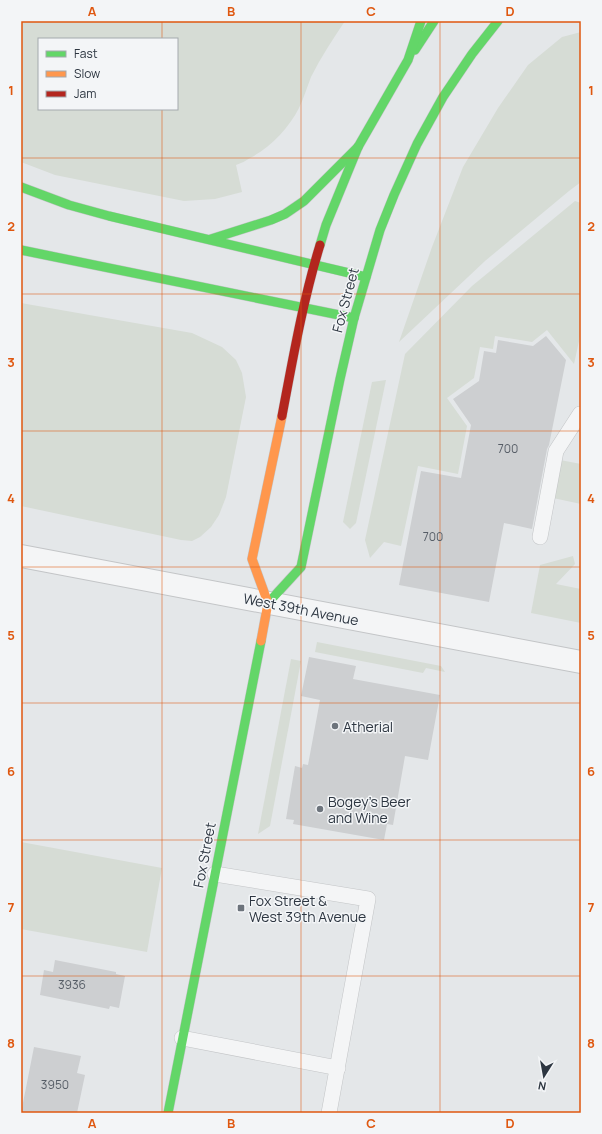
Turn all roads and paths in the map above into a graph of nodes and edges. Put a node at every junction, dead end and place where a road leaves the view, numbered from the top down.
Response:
1 (421, 21) edge
2 (434, 21) edge
3 (498, 21) edge
4 (408, 60) junction
5 (358, 148) junction
6 (21, 187) edge
7 (210, 240) junction
8 (21, 250) edge
9 (314, 265) junction
10 (366, 277) junction
11 (304, 307) junction
12 (354, 318) junction
13 (581, 414) edge
14 (540, 537) dead end
15 (21, 556) edge
16 (268, 603) junction
17 (581, 662) edge
18 (215, 874) junction
19 (182, 1038) junction
20 (338, 1068) junction
21 (168, 1113) edge
22 (329, 1113) edge

1 - 4 main road
2 - 4 main road
3 - 10 main road, Fox Street
4 - 5 main road
5 - 7 main road
5 - 9 main road
6 - 7 main road
7 - 9 main road
8 - 11 main road
9 - 10 main road
9 - 11 main road
10 - 12 main road, Fox Street
11 - 12 main road
11 - 16 main road
12 - 16 main road, Fox Street
13 - 14 lane
15 - 16 street, West 39th Avenue
16 - 17 street, West 39th Avenue
16 - 18 main road, Fox Street
18 - 19 main road, Fox Street
18 - 20 lane
19 - 20 lane
19 - 21 main road, Fox Street
20 - 22 lane

